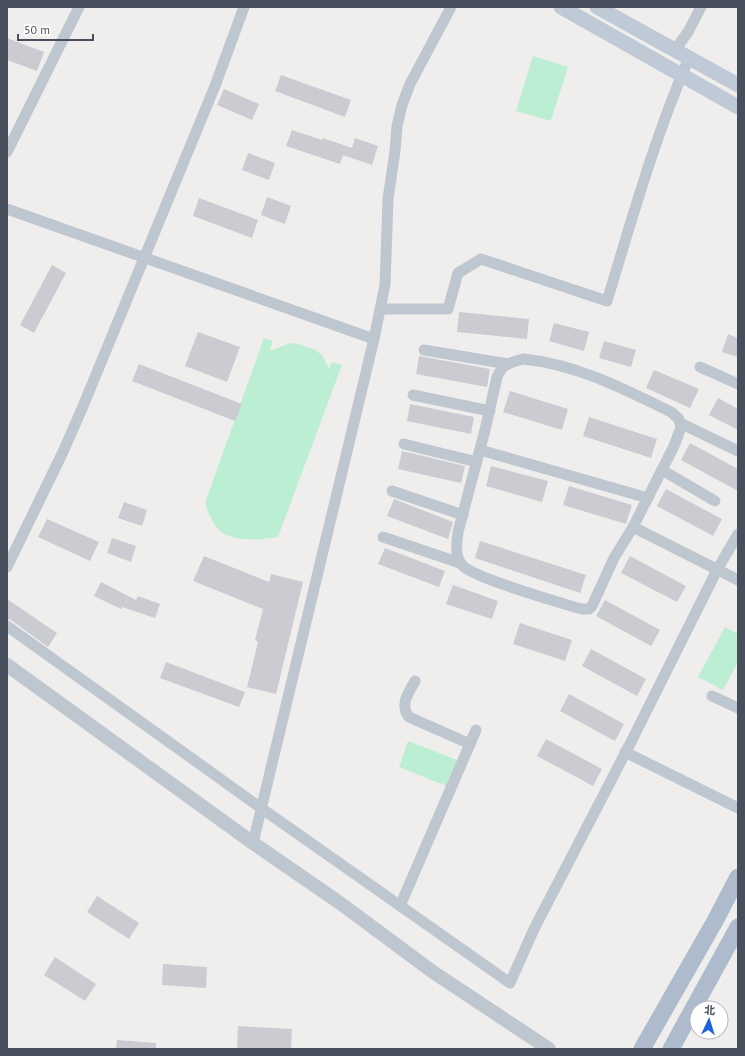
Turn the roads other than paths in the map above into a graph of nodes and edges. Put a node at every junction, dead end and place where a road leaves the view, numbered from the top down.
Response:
1 (79, 7) edge
2 (244, 7) edge
3 (451, 7) edge
4 (561, 7) edge
5 (597, 7) edge
6 (701, 7) edge
7 (675, 50) junction
8 (689, 58) junction
9 (682, 75) junction
10 (738, 84) edge
11 (738, 107) edge
12 (7, 152) edge
13 (7, 209) edge
14 (144, 258) junction
15 (380, 309) junction
16 (374, 339) junction
17 (424, 350) dead end
18 (508, 364) junction
19 (700, 367) dead end
20 (738, 384) edge
21 (413, 395) dead end
22 (490, 411) junction
23 (680, 423) junction
24 (404, 444) dead end
25 (480, 450) junction
26 (738, 451) edge
27 (477, 462) junction
28 (662, 470) junction
29 (392, 491) dead end
30 (648, 498) junction
31 (715, 501) dead end
32 (463, 515) junction
33 (633, 527) junction
34 (738, 534) edge
35 (383, 537) dead end
36 (460, 563) junction
37 (7, 567) edge
38 (717, 570) junction
39 (738, 580) edge
40 (7, 626) edge
41 (7, 665) edge
42 (414, 680) dead end
43 (712, 696) dead end
44 (738, 708) edge
45 (476, 730) dead end
46 (470, 744) junction
47 (625, 752) junction
48 (261, 808) junction
49 (738, 808) edge
50 (253, 843) junction
51 (738, 877) edge
52 (400, 906) junction
53 (738, 927) edge
54 (549, 1049) edge
55 (642, 1049) edge
56 (671, 1049) edge

1 - 12 street
2 - 14 street
3 - 15 street
4 - 9 main road
5 - 7 main road
6 - 7 street
7 - 8 main road
8 - 9 street
8 - 10 main road
9 - 11 main road
9 - 15 street
13 - 14 street
14 - 16 street
14 - 37 street
15 - 16 street
16 - 48 street
17 - 18 street
18 - 22 street
18 - 23 street
19 - 20 street
21 - 22 street
22 - 25 street
23 - 26 street
23 - 28 street
24 - 27 street
25 - 27 street
25 - 30 street
27 - 32 street
28 - 30 street
28 - 31 street
29 - 32 street
30 - 33 street
32 - 36 street
33 - 36 street
33 - 38 street
34 - 38 street
35 - 36 street
38 - 39 street
38 - 47 street
40 - 48 street
41 - 50 street
42 - 46 street
43 - 44 street
45 - 46 street
46 - 52 street
47 - 49 street
47 - 52 street
48 - 50 street
48 - 52 street
50 - 54 street
51 - 55 main road
53 - 56 main road

